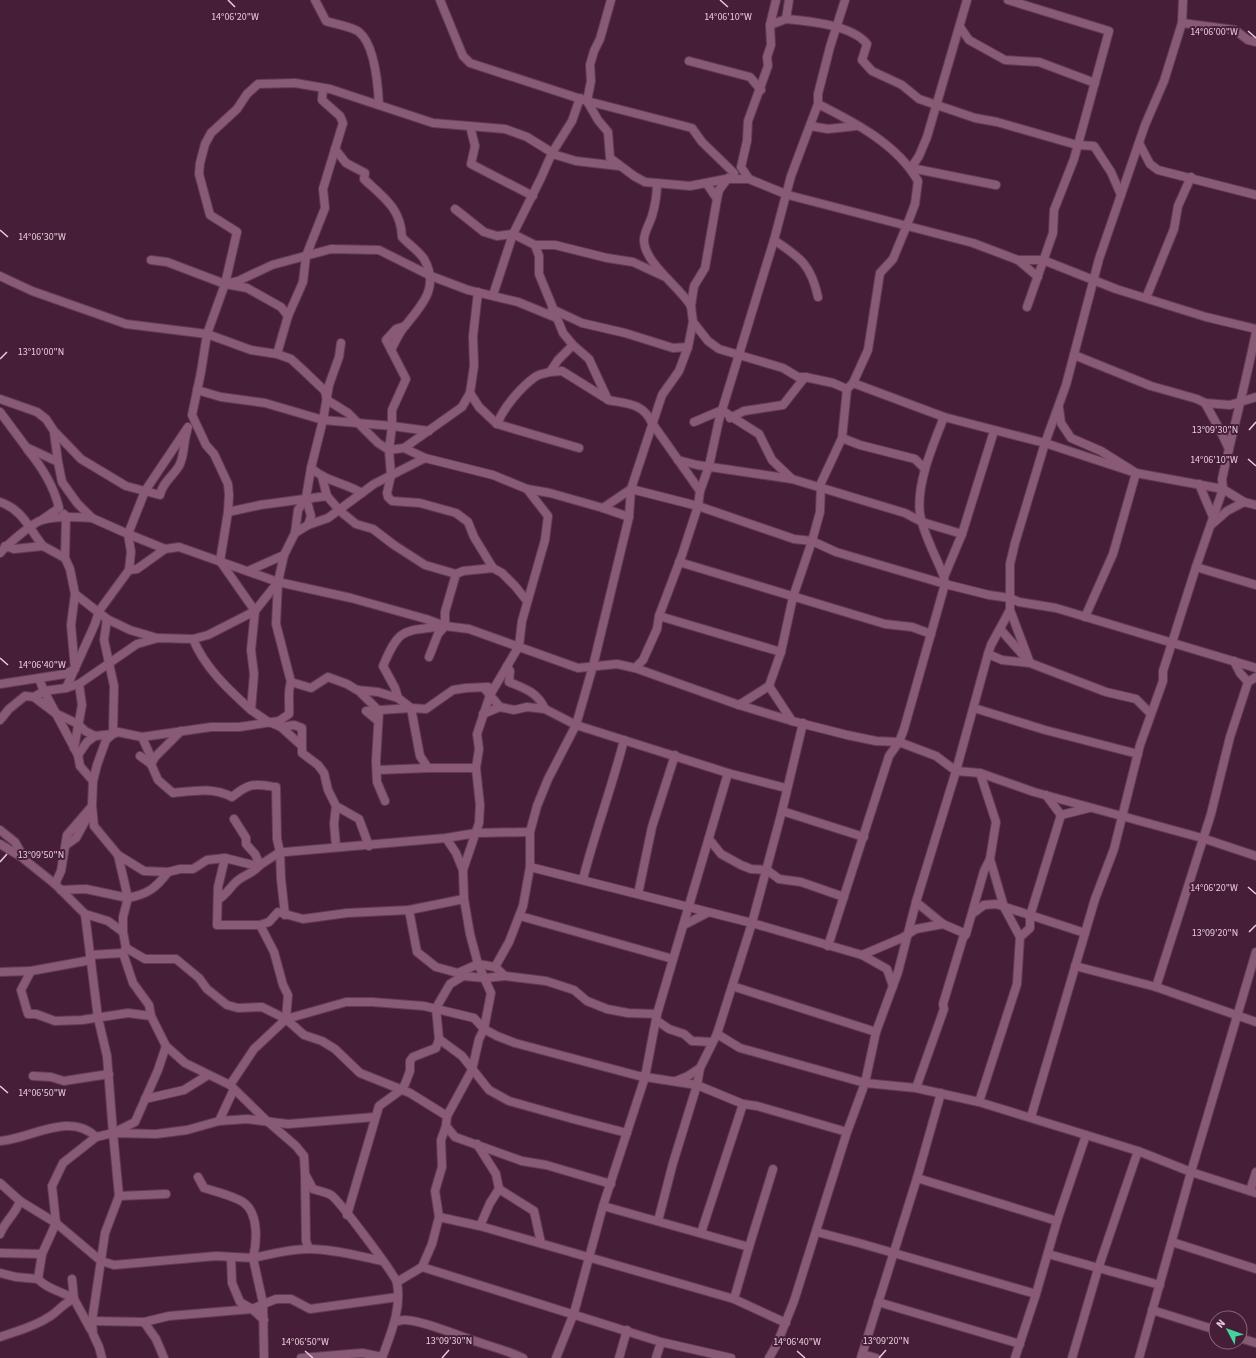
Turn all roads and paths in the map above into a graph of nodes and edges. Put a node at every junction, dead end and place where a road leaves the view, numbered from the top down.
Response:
1 (315, 0) edge
2 (440, 0) edge
3 (611, 0) edge
4 (776, 0) edge
5 (789, 0) edge
6 (845, 0) edge
7 (967, 0) edge
8 (1008, 0) edge
9 (1183, 0) edge
10 (786, 19) junction
11 (1182, 23) junction
12 (770, 24) junction
13 (836, 27) junction
14 (960, 27) junction
15 (1256, 42) edge
16 (689, 62) dead end
17 (1095, 83) junction
18 (323, 89) junction
19 (761, 90) junction
20 (584, 99) junction
21 (818, 104) junction
22 (936, 104) junction
23 (379, 105) junction
24 (470, 126) junction
25 (810, 126) junction
26 (856, 126) junction
27 (1139, 143) junction
28 (1077, 145) junction
29 (335, 149) junction
30 (552, 153) junction
31 (619, 166) junction
32 (911, 168) junction
33 (738, 170) junction
34 (1191, 178) junction
35 (726, 179) junction
36 (749, 179) junction
37 (657, 183) junction
38 (707, 184) junction
39 (996, 185) dead end
40 (788, 195) junction
41 (1121, 195) junction
42 (1256, 195) edge
43 (533, 196) junction
44 (717, 199) junction
45 (455, 209) dead end
46 (908, 225) junction
47 (514, 234) junction
48 (774, 240) junction
49 (535, 246) junction
50 (306, 256) junction
51 (151, 260) dead end
52 (1018, 260) junction
53 (1043, 260) junction
54 (0, 276) edge
55 (431, 276) junction
56 (664, 276) junction
57 (1038, 277) junction
58 (1095, 280) junction
59 (224, 284) junction
60 (478, 292) junction
61 (493, 294) junction
62 (818, 297) dead end
63 (1146, 298) junction
64 (691, 306) junction
65 (1027, 308) dead end
66 (552, 309) junction
67 (288, 316) junction
68 (558, 318) junction
69 (693, 322) junction
70 (1256, 329) edge
71 (1256, 332) edge
72 (207, 334) junction
73 (341, 343) dead end
74 (572, 345) junction
75 (688, 347) junction
76 (277, 354) junction
77 (740, 355) junction
78 (1074, 355) junction
79 (550, 372) junction
80 (805, 377) junction
81 (850, 386) junction
82 (197, 390) junction
83 (470, 393) junction
84 (1256, 397) edge
85 (0, 399) edge
86 (327, 400) junction
87 (608, 400) junction
88 (1205, 403) junction
89 (1240, 403) junction
90 (1058, 406) junction
91 (722, 410) junction
92 (0, 412) edge
93 (192, 415) junction
94 (732, 417) junction
95 (944, 417) junction
96 (323, 420) junction
97 (719, 420) junction
98 (694, 422) dead end
99 (652, 423) junction
100 (358, 424) junction
101 (497, 424) junction
102 (392, 426) junction
103 (188, 427) junction
104 (54, 431) junction
105 (429, 431) junction
106 (994, 431) junction
107 (842, 438) junction
108 (1044, 443) junction
109 (26, 447) junction
110 (404, 448) junction
111 (579, 448) dead end
112 (1229, 449) junction
113 (389, 450) junction
114 (425, 458) junction
115 (678, 460) junction
116 (58, 462) junction
117 (709, 466) junction
118 (311, 468) junction
119 (925, 469) junction
120 (1136, 473) junction
121 (391, 475) junction
122 (322, 477) junction
123 (792, 479) junction
124 (1199, 484) junction
125 (820, 487) junction
126 (526, 489) junction
127 (631, 489) junction
128 (1223, 489) junction
129 (145, 491) junction
130 (700, 491) junction
131 (362, 493) junction
132 (327, 496) junction
133 (306, 498) junction
134 (0, 502) edge
135 (1244, 502) junction
136 (1256, 505) edge
137 (698, 506) junction
138 (59, 508) junction
139 (603, 508) junction
140 (340, 511) junction
141 (228, 512) junction
142 (66, 517) junction
143 (629, 517) junction
144 (92, 518) junction
145 (40, 520) junction
146 (1212, 521) junction
147 (922, 522) junction
148 (308, 525) junction
149 (29, 528) junction
150 (295, 533) junction
151 (128, 534) junction
152 (962, 534) junction
153 (812, 541) junction
154 (43, 546) junction
155 (165, 548) junction
156 (2, 550) edge
157 (284, 555) junction
158 (65, 558) junction
159 (220, 560) junction
160 (679, 562) junction
161 (1196, 567) junction
162 (493, 568) junction
163 (129, 570) junction
164 (248, 571) junction
165 (456, 574) junction
166 (945, 580) junction
167 (278, 582) junction
168 (1256, 585) edge
169 (75, 594) junction
170 (794, 596) junction
171 (1010, 598) junction
172 (527, 601) junction
173 (1010, 610) junction
174 (99, 611) junction
175 (255, 611) junction
176 (659, 616) junction
177 (1085, 617) junction
178 (107, 619) junction
179 (445, 626) junction
180 (1000, 629) junction
181 (931, 634) junction
182 (158, 638) junction
183 (193, 639) junction
184 (1172, 643) junction
185 (519, 646) junction
186 (781, 652) junction
187 (988, 654) junction
188 (429, 657) dead end
189 (1234, 661) junction
190 (109, 663) junction
191 (1030, 663) junction
192 (507, 666) junction
193 (593, 666) junction
194 (578, 668) junction
195 (635, 668) junction
196 (1256, 668) edge
197 (75, 669) junction
198 (1256, 677) edge
199 (39, 679) junction
200 (588, 681) junction
201 (291, 682) junction
202 (1248, 682) junction
203 (0, 684) edge
204 (79, 684) junction
205 (769, 686) junction
206 (66, 688) junction
207 (357, 690) junction
208 (44, 691) junction
209 (487, 692) junction
210 (34, 697) junction
211 (398, 698) junction
212 (739, 705) junction
213 (500, 707) junction
214 (412, 708) junction
215 (974, 708) junction
216 (545, 709) junction
217 (251, 710) junction
218 (379, 711) junction
219 (55, 713) junction
220 (1150, 713) junction
221 (483, 714) junction
222 (0, 720) edge
223 (792, 720) junction
224 (267, 721) junction
225 (378, 721) junction
226 (803, 723) junction
227 (78, 724) junction
228 (576, 725) junction
229 (281, 727) junction
230 (181, 731) junction
231 (113, 734) junction
232 (95, 736) junction
233 (142, 737) junction
234 (624, 740) junction
235 (899, 742) junction
236 (302, 746) junction
237 (76, 752) junction
238 (1138, 754) junction
239 (675, 755) junction
240 (140, 756) dead end
241 (151, 764) junction
242 (428, 768) junction
243 (476, 768) junction
244 (378, 770) junction
245 (956, 771) junction
246 (728, 773) junction
247 (980, 773) junction
248 (93, 781) junction
249 (786, 788) junction
250 (1046, 795) junction
251 (385, 801) dead end
252 (92, 806) junction
253 (336, 806) junction
254 (1089, 808) junction
255 (782, 811) junction
256 (1061, 816) junction
257 (1123, 818) junction
258 (234, 819) dead end
259 (0, 830) edge
260 (530, 832) junction
261 (476, 833) junction
262 (864, 837) junction
263 (446, 838) junction
264 (1202, 838) junction
265 (709, 839) junction
266 (0, 844) edge
267 (336, 846) junction
268 (369, 846) junction
269 (280, 852) junction
270 (118, 855) junction
271 (1256, 856) edge
272 (225, 858) junction
273 (25, 860) junction
274 (990, 860) junction
275 (260, 865) junction
276 (530, 866) junction
277 (463, 870) junction
278 (767, 870) junction
279 (168, 872) junction
280 (583, 879) junction
281 (58, 887) junction
282 (638, 894) junction
283 (844, 897) junction
284 (128, 898) junction
285 (464, 899) junction
286 (219, 900) junction
287 (916, 902) junction
288 (1004, 907) junction
289 (689, 908) junction
290 (409, 910) junction
291 (707, 913) junction
292 (85, 914) junction
293 (285, 914) junction
294 (972, 914) junction
295 (520, 916) junction
296 (1030, 916) junction
297 (752, 923) junction
298 (943, 924) junction
299 (260, 925) junction
300 (684, 925) junction
301 (123, 932) junction
302 (907, 933) junction
303 (1085, 933) junction
304 (966, 934) junction
305 (1020, 937) junction
306 (828, 946) junction
307 (125, 951) junction
308 (1256, 952) edge
309 (862, 955) junction
310 (91, 957) junction
311 (673, 959) junction
312 (478, 964) junction
313 (495, 966) junction
314 (1075, 966) junction
315 (31, 970) junction
316 (0, 972) edge
317 (505, 976) junction
318 (485, 978) junction
319 (732, 986) junction
320 (893, 986) junction
321 (1156, 987) junction
322 (436, 1008) junction
323 (151, 1016) junction
324 (1237, 1016) junction
325 (657, 1017) junction
326 (98, 1018) junction
327 (286, 1019) junction
328 (1256, 1022) edge
329 (484, 1029) junction
330 (876, 1032) junction
331 (717, 1034) junction
332 (439, 1039) junction
333 (712, 1042) junction
334 (166, 1046) junction
335 (700, 1068) junction
336 (472, 1070) junction
337 (109, 1074) junction
338 (208, 1075) junction
339 (33, 1076) dead end
340 (645, 1077) junction
341 (675, 1081) junction
342 (865, 1083) junction
343 (697, 1085) junction
344 (232, 1087) junction
345 (916, 1088) junction
346 (401, 1090) junction
347 (941, 1093) junction
348 (145, 1099) junction
349 (979, 1102) junction
350 (743, 1104) junction
351 (447, 1116) junction
352 (375, 1117) junction
353 (1031, 1117) junction
354 (219, 1121) junction
355 (267, 1121) junction
356 (446, 1126) junction
357 (847, 1132) junction
358 (113, 1133) junction
359 (627, 1133) junction
360 (1086, 1135) junction
361 (96, 1137) junction
362 (0, 1141) edge
363 (477, 1144) junction
364 (1138, 1151) junction
365 (773, 1168) dead end
366 (1191, 1172) junction
367 (1256, 1172) edge
368 (305, 1174) junction
369 (198, 1177) dead end
370 (917, 1178) junction
371 (0, 1183) edge
372 (611, 1184) junction
373 (499, 1189) junction
374 (1253, 1192) edge
375 (166, 1194) dead end
376 (119, 1196) junction
377 (20, 1201) junction
378 (603, 1206) junction
379 (347, 1215) junction
380 (439, 1217) junction
381 (658, 1221) junction
382 (1057, 1221) junction
383 (56, 1223) junction
384 (480, 1226) junction
385 (817, 1232) junction
386 (701, 1233) junction
387 (0, 1234) edge
388 (1172, 1242) junction
389 (541, 1243) junction
390 (749, 1247) junction
391 (309, 1249) junction
392 (0, 1253) edge
393 (893, 1253) junction
394 (42, 1254) junction
395 (1048, 1254) junction
396 (231, 1257) junction
397 (253, 1258) junction
398 (589, 1258) junction
399 (101, 1261) junction
400 (382, 1261) junction
401 (422, 1267) junction
402 (1098, 1269) junction
403 (1256, 1269) edge
404 (0, 1273) edge
405 (38, 1279) junction
406 (72, 1279) dead end
407 (397, 1282) junction
408 (1160, 1285) junction
409 (1036, 1294) junction
410 (398, 1297) junction
411 (74, 1299) junction
412 (734, 1299) junction
413 (878, 1302) junction
414 (263, 1303) junction
415 (252, 1309) junction
416 (1152, 1310) junction
417 (574, 1313) junction
418 (264, 1320) junction
419 (92, 1321) junction
420 (144, 1322) junction
421 (395, 1322) junction
422 (786, 1323) junction
423 (1208, 1328) edge
424 (627, 1330) junction
425 (93, 1334) junction
426 (0, 1337) edge
427 (661, 1342) junction
428 (1020, 1344) junction
429 (862, 1356) edge
430 (102, 1358) edge
431 (164, 1358) edge
432 (264, 1358) edge
433 (302, 1358) edge
434 (382, 1358) edge
435 (523, 1358) edge
436 (556, 1358) edge
437 (619, 1358) edge
438 (656, 1358) edge
439 (731, 1358) edge
440 (769, 1358) edge
441 (876, 1358) edge
442 (1016, 1358) edge
443 (1072, 1358) edge
444 (1139, 1358) edge

1 - 23 street
2 - 20 street
3 - 20 street
4 - 12 street
5 - 10 street
6 - 13 street
7 - 14 street
8 - 17 street
9 - 11 street
10 - 12 street
10 - 13 street
11 - 15 street
11 - 27 street
12 - 19 street
13 - 21 street
13 - 22 street
14 - 17 street
14 - 22 street
16 - 19 street
17 - 28 street
18 - 23 street
18 - 29 street
18 - 59 street
19 - 33 street
20 - 30 street
20 - 31 street
20 - 33 street
21 - 25 street
21 - 26 street
22 - 28 street
22 - 32 street
23 - 24 street
24 - 30 street
24 - 43 street
25 - 26 street
25 - 40 street
26 - 32 street
27 - 34 street
27 - 41 street
28 - 41 street
28 - 53 street
29 - 50 street
29 - 55 street
30 - 31 street
30 - 43 street
31 - 37 street
32 - 39 street
32 - 46 street
33 - 35 street
33 - 36 street
34 - 42 street
34 - 63 street
35 - 36 street
35 - 38 street
35 - 44 street
36 - 40 street
37 - 38 street
37 - 56 street
38 - 44 street
40 - 46 street
40 - 48 street
41 - 58 street
43 - 47 street
44 - 64 street
45 - 47 street
46 - 52 street
46 - 81 street
47 - 49 street
47 - 61 street
48 - 62 street
48 - 77 street
49 - 56 street
49 - 66 street
50 - 55 street
50 - 59 street
50 - 67 street
51 - 59 street
52 - 53 street
52 - 57 street
53 - 57 street
53 - 58 street
54 - 72 street
55 - 60 street
55 - 102 street
56 - 64 street
57 - 65 street
58 - 63 street
58 - 78 street
59 - 67 street
59 - 72 street
60 - 61 street
60 - 83 street
61 - 68 street
63 - 70 street
64 - 69 street
66 - 68 street
66 - 75 street
67 - 76 street
68 - 74 street
69 - 75 street
69 - 77 street
71 - 89 street
72 - 76 street
72 - 82 street
73 - 86 street
74 - 79 street
74 - 87 street
75 - 99 street
76 - 86 street
77 - 80 street
77 - 91 street
78 - 88 street
78 - 90 street
79 - 87 street
79 - 101 street
80 - 81 street
80 - 94 street
81 - 95 street
81 - 107 street
82 - 93 street
82 - 96 street
83 - 101 street
83 - 105 street
84 - 89 street
85 - 104 street
86 - 96 street
86 - 100 street
87 - 99 street
88 - 89 street
88 - 112 street
89 - 112 street
90 - 108 street
90 - 120 street
91 - 94 street
91 - 97 street
91 - 98 street
92 - 109 street
93 - 103 street
93 - 141 street
94 - 97 street
94 - 123 street
95 - 106 street
95 - 119 street
96 - 100 street
96 - 118 street
97 - 117 street
99 - 115 street
99 - 127 street
100 - 102 street
100 - 113 street
101 - 111 street
102 - 105 street
102 - 113 street
103 - 129 street
103 - 129 street
104 - 116 street
104 - 129 street
105 - 110 street
106 - 108 street
106 - 152 street
107 - 119 street
107 - 125 street
108 - 120 street
108 - 171 street
109 - 116 street
109 - 138 street
110 - 113 street
110 - 114 street
112 - 128 street
113 - 121 street
114 - 121 street
114 - 126 street
115 - 117 street
115 - 130 street
116 - 144 street
117 - 123 street
117 - 130 street
118 - 122 street
118 - 133 street
119 - 147 street
120 - 124 street
120 - 177 street
121 - 131 street
121 - 162 street
122 - 131 street
122 - 132 street
123 - 125 street
124 - 128 street
124 - 146 street
125 - 147 street
125 - 153 street
126 - 139 street
126 - 172 street
127 - 137 street
127 - 139 street
127 - 143 street
128 - 135 street
128 - 146 street
129 - 151 street
130 - 137 street
131 - 140 street
132 - 133 street
132 - 140 street
133 - 141 street
133 - 148 street
133 - 150 street
134 - 149 street
135 - 136 street
135 - 146 street
137 - 153 street
137 - 160 street
138 - 142 street
138 - 145 street
139 - 143 street
140 - 148 street
140 - 165 street
141 - 159 street
142 - 144 street
142 - 145 street
142 - 158 street
143 - 193 street
144 - 151 street
145 - 149 street
146 - 161 street
147 - 152 street
147 - 166 street
148 - 150 street
149 - 154 street
149 - 156 street
150 - 157 street
151 - 155 street
151 - 163 street
152 - 166 street
153 - 166 street
153 - 170 street
154 - 156 street
154 - 158 street
155 - 159 street
155 - 163 street
157 - 164 street
157 - 167 street
158 - 169 street
159 - 164 street
159 - 175 street
160 - 170 street
160 - 176 street
161 - 168 street
161 - 184 street
162 - 165 street
162 - 172 street
163 - 174 street
164 - 167 street
165 - 179 street
166 - 171 street
166 - 181 street
167 - 175 street
167 - 179 street
167 - 201 street
169 - 174 street
169 - 197 street
170 - 181 street
170 - 186 street
171 - 173 street
171 - 177 street
172 - 185 street
173 - 180 street
173 - 191 street
174 - 178 street
174 - 197 street
175 - 183 street
175 - 217 street
176 - 186 street
176 - 195 street
177 - 184 street
178 - 182 street
178 - 190 street
179 - 185 street
179 - 188 street
179 - 211 street
180 - 187 street
180 - 191 street
181 - 235 street
182 - 183 street
182 - 190 street
183 - 217 street
184 - 189 street
184 - 220 street
185 - 192 street
185 - 194 street
186 - 205 street
187 - 191 street
187 - 215 street
189 - 196 street
189 - 202 street
190 - 204 street
190 - 231 street
191 - 220 street
192 - 209 street
192 - 216 street
193 - 194 street
193 - 195 street
193 - 200 street
194 - 200 street
195 - 212 street
197 - 199 street
197 - 206 street
198 - 202 street
199 - 203 street
199 - 208 street
200 - 228 street
201 - 207 street
201 - 224 street
202 - 264 street
204 - 206 street
204 - 227 street
205 - 212 street
205 - 223 street
206 - 208 street
207 - 211 street
207 - 218 street
208 - 210 street
208 - 219 street
209 - 213 street
209 - 214 street
209 - 221 street
210 - 219 street
210 - 222 street
211 - 214 street
212 - 223 street
213 - 216 street
213 - 221 street
214 - 218 street
214 - 242 street
215 - 238 street
215 - 245 street
216 - 228 street
217 - 224 street
218 - 225 street
218 - 225 street
219 - 227 street
219 - 237 street
220 - 238 street
221 - 243 street
223 - 226 street
224 - 229 street
224 - 230 street
225 - 244 street
226 - 235 street
226 - 249 street
227 - 232 street
227 - 237 street
228 - 234 street
228 - 260 street
229 - 236 street
229 - 236 street
230 - 233 street
230 - 241 street
231 - 232 street
231 - 233 street
231 - 248 street
232 - 237 street
233 - 241 street
234 - 239 street
234 - 280 street
235 - 245 street
235 - 262 street
236 - 253 street
237 - 248 street
238 - 257 street
239 - 246 street
239 - 282 street
240 - 241 street
241 - 269 street
242 - 243 street
242 - 244 street
243 - 261 street
244 - 251 street
245 - 247 street
245 - 287 street
246 - 249 street
246 - 265 street
247 - 250 street
247 - 274 street
248 - 252 street
249 - 255 street
250 - 254 street
250 - 256 street
252 - 270 street
252 - 281 street
253 - 267 street
253 - 268 street
254 - 256 street
254 - 257 street
255 - 262 street
255 - 278 street
256 - 296 street
257 - 264 street
257 - 303 street
258 - 275 street
259 - 273 street
260 - 261 street
260 - 276 street
261 - 263 street
261 - 277 street
262 - 283 street
263 - 268 street
263 - 277 street
264 - 271 street
264 - 321 street
265 - 278 street
265 - 289 street
266 - 273 street
267 - 268 street
267 - 269 street
269 - 275 street
269 - 293 street
270 - 279 street
270 - 284 street
272 - 275 street
272 - 279 street
272 - 286 street
273 - 281 street
274 - 288 street
274 - 294 street
275 - 286 street
276 - 280 street
276 - 295 street
277 - 285 street
278 - 283 street
278 - 297 street
279 - 284 street
280 - 282 street
281 - 284 street
281 - 292 street
282 - 289 street
283 - 306 street
284 - 301 street
285 - 290 street
285 - 312 street
286 - 299 street
287 - 298 street
287 - 302 street
288 - 294 street
288 - 296 street
288 - 305 street
289 - 291 street
289 - 300 street
290 - 293 street
290 - 312 street
291 - 297 street
291 - 300 street
292 - 301 street
292 - 310 street
293 - 299 street
294 - 304 street
295 - 311 street
295 - 313 street
296 - 303 street
296 - 305 street
297 - 306 street
297 - 319 street
298 - 302 street
298 - 304 street
299 - 327 street
300 - 311 street
301 - 307 street
302 - 309 street
302 - 320 street
303 - 314 street
304 - 345 street
305 - 349 street
306 - 309 street
307 - 310 street
307 - 323 street
307 - 327 street
308 - 324 street
309 - 320 street
310 - 315 street
310 - 326 street
311 - 325 street
312 - 313 street
312 - 318 street
313 - 317 street
314 - 321 street
314 - 353 street
315 - 316 street
315 - 326 street
317 - 318 street
317 - 325 street
318 - 322 street
318 - 329 street
319 - 330 street
319 - 331 street
320 - 330 street
321 - 324 street
322 - 327 street
322 - 329 street
322 - 332 street
323 - 326 street
323 - 334 street
324 - 328 street
324 - 366 street
325 - 333 street
325 - 340 street
326 - 337 street
327 - 344 street
327 - 346 street
329 - 336 street
329 - 340 street
330 - 342 street
331 - 333 street
331 - 342 street
332 - 336 street
332 - 346 street
333 - 335 street
334 - 338 street
334 - 348 street
335 - 341 street
335 - 343 street
336 - 351 street
336 - 359 street
337 - 339 street
337 - 358 street
338 - 344 street
338 - 348 street
340 - 341 street
340 - 359 street
341 - 343 street
342 - 345 street
342 - 357 street
343 - 350 street
343 - 381 street
344 - 354 street
344 - 355 street
345 - 347 street
346 - 351 street
346 - 352 street
347 - 349 street
347 - 370 street
348 - 358 street
349 - 353 street
350 - 357 street
350 - 386 street
351 - 356 street
352 - 355 street
352 - 379 street
353 - 360 street
354 - 355 street
354 - 358 street
355 - 368 street
356 - 363 street
356 - 380 street
357 - 385 street
358 - 361 street
358 - 376 street
359 - 372 street
360 - 364 street
360 - 382 street
361 - 362 street
361 - 383 street
363 - 372 street
363 - 373 street
364 - 366 street
364 - 402 street
365 - 390 street
366 - 374 street
366 - 388 street
367 - 374 street
368 - 379 street
368 - 391 street
369 - 397 street
370 - 382 street
370 - 393 street
371 - 377 street
372 - 378 street
373 - 384 street
373 - 389 street
375 - 376 street
376 - 399 street
377 - 383 street
377 - 387 street
378 - 381 street
378 - 398 street
379 - 400 street
380 - 384 street
380 - 401 street
381 - 386 street
382 - 395 street
383 - 394 street
383 - 399 street
384 - 389 street
385 - 393 street
385 - 422 street
386 - 390 street
388 - 403 street
388 - 408 street
389 - 398 street
390 - 412 street
391 - 397 street
391 - 400 street
392 - 394 street
393 - 409 street
393 - 413 street
394 - 405 street
395 - 402 street
395 - 409 street
396 - 397 street
396 - 399 street
396 - 415 street
397 - 414 street
398 - 412 street
398 - 417 street
399 - 419 street
400 - 407 street
401 - 407 street
401 - 417 street
402 - 408 street
402 - 443 street
404 - 405 street
405 - 411 street
406 - 411 street
407 - 410 street
408 - 416 street
409 - 428 street
410 - 414 street
410 - 421 street
411 - 425 street
411 - 426 street
412 - 422 street
413 - 428 street
413 - 429 street
414 - 415 street
414 - 418 street
415 - 418 street
415 - 420 street
416 - 423 street
416 - 444 street
417 - 424 street
417 - 436 street
418 - 432 street
419 - 420 street
419 - 425 street
420 - 431 street
421 - 434 street
421 - 435 street
422 - 440 street
424 - 427 street
424 - 437 street
425 - 430 street
427 - 438 street
427 - 439 street
428 - 442 street
429 - 441 street
433 - 434 street

